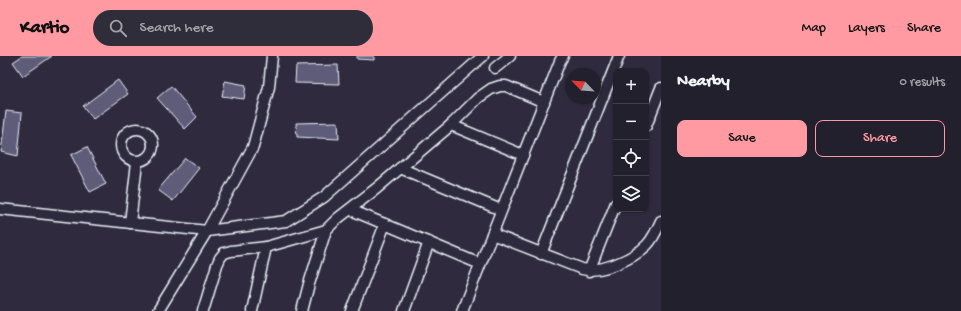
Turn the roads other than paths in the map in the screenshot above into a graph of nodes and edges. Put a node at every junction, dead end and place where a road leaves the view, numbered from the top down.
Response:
1 (272, 56) edge
2 (483, 56) edge
3 (510, 56) edge
4 (563, 56) edge
5 (619, 56) edge
6 (494, 68) dead end
7 (661, 88) edge
8 (544, 102) junction
9 (649, 118) edge
10 (451, 126) junction
11 (523, 156) junction
12 (137, 162) dead end
13 (400, 168) junction
14 (0, 208) edge
15 (350, 210) junction
16 (501, 210) junction
17 (613, 211) edge
18 (661, 221) edge
19 (130, 223) junction
20 (385, 224) junction
21 (326, 230) junction
22 (207, 231) junction
23 (492, 234) junction
24 (429, 242) junction
25 (266, 247) junction
26 (541, 254) junction
27 (480, 264) junction
28 (589, 271) junction
29 (158, 311) edge
30 (203, 311) edge
31 (252, 311) edge
32 (302, 311) edge
33 (352, 311) edge
34 (404, 311) edge
35 (462, 311) edge

1 - 22 street
2 - 22 street
3 - 6 street
4 - 8 street
5 - 26 street
7 - 9 street
8 - 10 street
8 - 11 street
10 - 11 street
10 - 13 street
11 - 16 street
12 - 19 street
13 - 15 street
13 - 16 street
14 - 19 street
15 - 20 street
15 - 21 street
16 - 23 street
17 - 28 street
18 - 28 street
19 - 22 street
20 - 24 street
20 - 33 street
21 - 25 street
21 - 32 street
22 - 29 street
23 - 26 street
23 - 27 street
24 - 27 street
24 - 34 street
25 - 30 street
25 - 31 street
26 - 28 street
27 - 35 street

